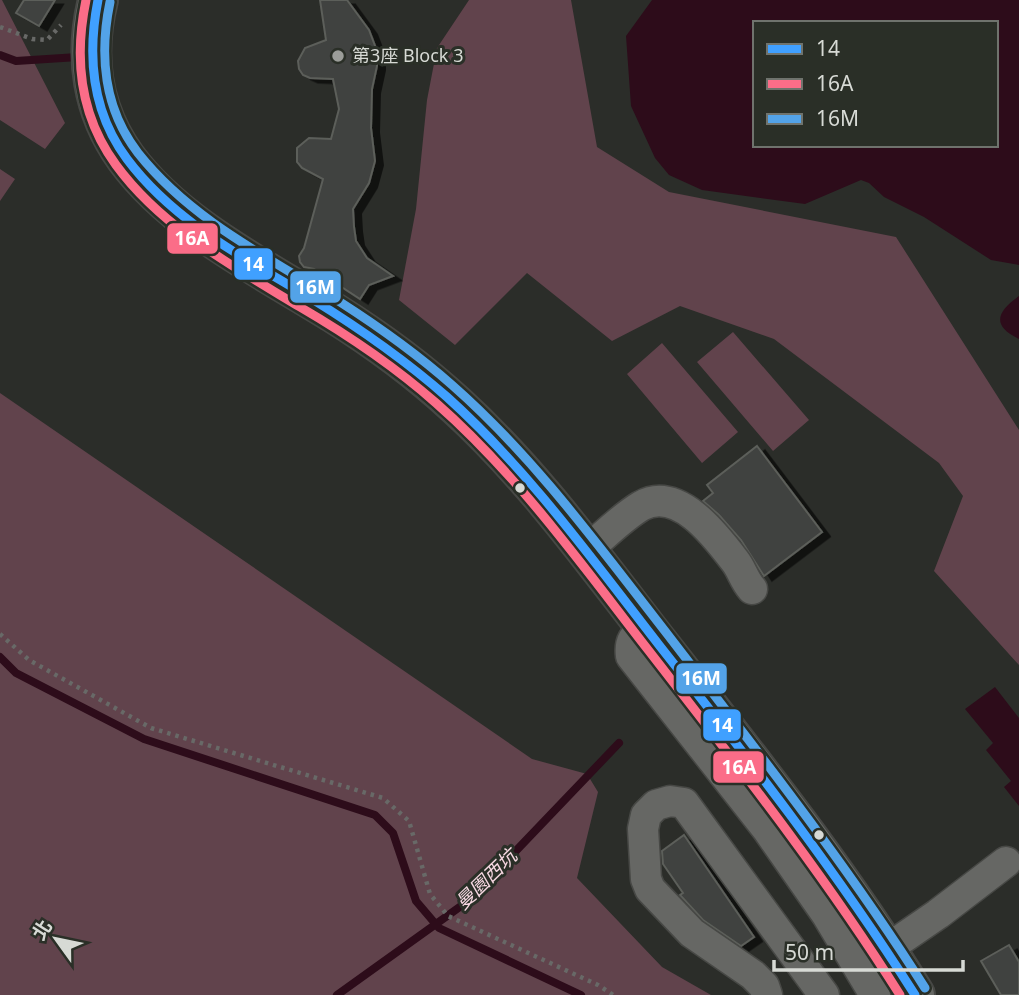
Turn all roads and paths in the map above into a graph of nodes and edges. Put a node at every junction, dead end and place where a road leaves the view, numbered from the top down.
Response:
1 (98, 0) edge
2 (63, 23) dead end
3 (0, 27) edge
4 (586, 551) junction
5 (748, 584) dead end
6 (646, 627) junction
7 (0, 634) edge
8 (1006, 862) dead end
9 (887, 949) junction
10 (819, 988) edge
11 (614, 995) edge
12 (767, 995) edge
13 (875, 995) edge
14 (915, 995) edge

1 - 4 main road
2 - 3 path
4 - 5 lane
4 - 6 main road
6 - 9 main road
6 - 13 lane
7 - 11 path
8 - 9 lane
9 - 14 main road
10 - 12 lane

